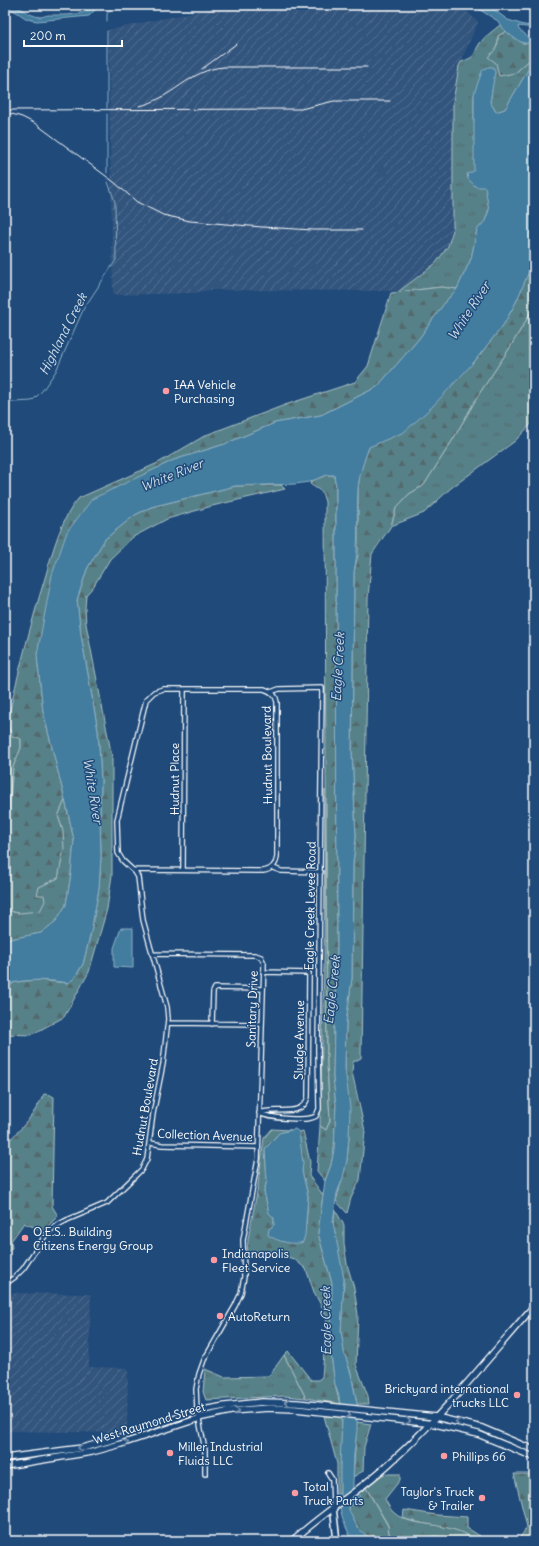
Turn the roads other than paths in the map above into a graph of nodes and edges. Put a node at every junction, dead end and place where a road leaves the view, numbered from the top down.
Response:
1 (184, 689) junction
2 (271, 692) junction
3 (273, 868) junction
4 (133, 870) junction
5 (183, 870) junction
6 (321, 872) junction
7 (152, 954) junction
8 (263, 972) junction
9 (263, 989) junction
10 (168, 1023) junction
11 (212, 1024) junction
12 (262, 1024) junction
13 (259, 1114) junction
14 (150, 1143) junction
15 (258, 1147) junction
16 (5, 1284) edge
17 (534, 1306) edge
18 (326, 1409) junction
19 (198, 1414) junction
20 (436, 1417) junction
21 (430, 1423) junction
22 (534, 1450) edge
23 (534, 1457) edge
24 (5, 1458) edge
25 (5, 1466) edge
26 (328, 1473) dead end
27 (205, 1474) dead end
28 (333, 1507) junction
29 (292, 1541) edge
30 (337, 1541) edge

1 - 2 street, Hudnut Boulevard
1 - 4 street, Hudnut Boulevard
1 - 5 street, Hudnut Place
2 - 3 street, Hudnut Boulevard
2 - 6 street, Eagle Creek Levee Road
3 - 5 street
3 - 6 street
4 - 5 street
4 - 7 street, Hudnut Boulevard
6 - 13 street, Eagle Creek Levee Road
7 - 8 street, Sanitary Drive
7 - 10 street, Hudnut Boulevard
8 - 9 street, Sanitary Drive
8 - 13 street, Sludge Avenue
9 - 11 street
9 - 12 street, Sanitary Drive
10 - 11 street
10 - 14 street, Hudnut Boulevard
11 - 12 street
12 - 13 street, Sanitary Drive
13 - 15 street, Sanitary Drive
14 - 15 street, Collection Avenue
14 - 16 street, Hudnut Boulevard
15 - 19 street, Sanitary Drive
17 - 20 main road
18 - 19 main road, West Raymond Street
18 - 20 main road, West Raymond Street
18 -> 21 main road, West Raymond Street
19 -> 24 main road, West Raymond Street
25 -> 19 main road, West Raymond Street
19 - 27 street, Sanitary Drive
20 - 21 main road
22 -> 20 main road, West Raymond Street
21 - 23 main road, West Raymond Street
21 - 28 main road
26 - 28 street
28 - 29 main road
28 - 30 main road

